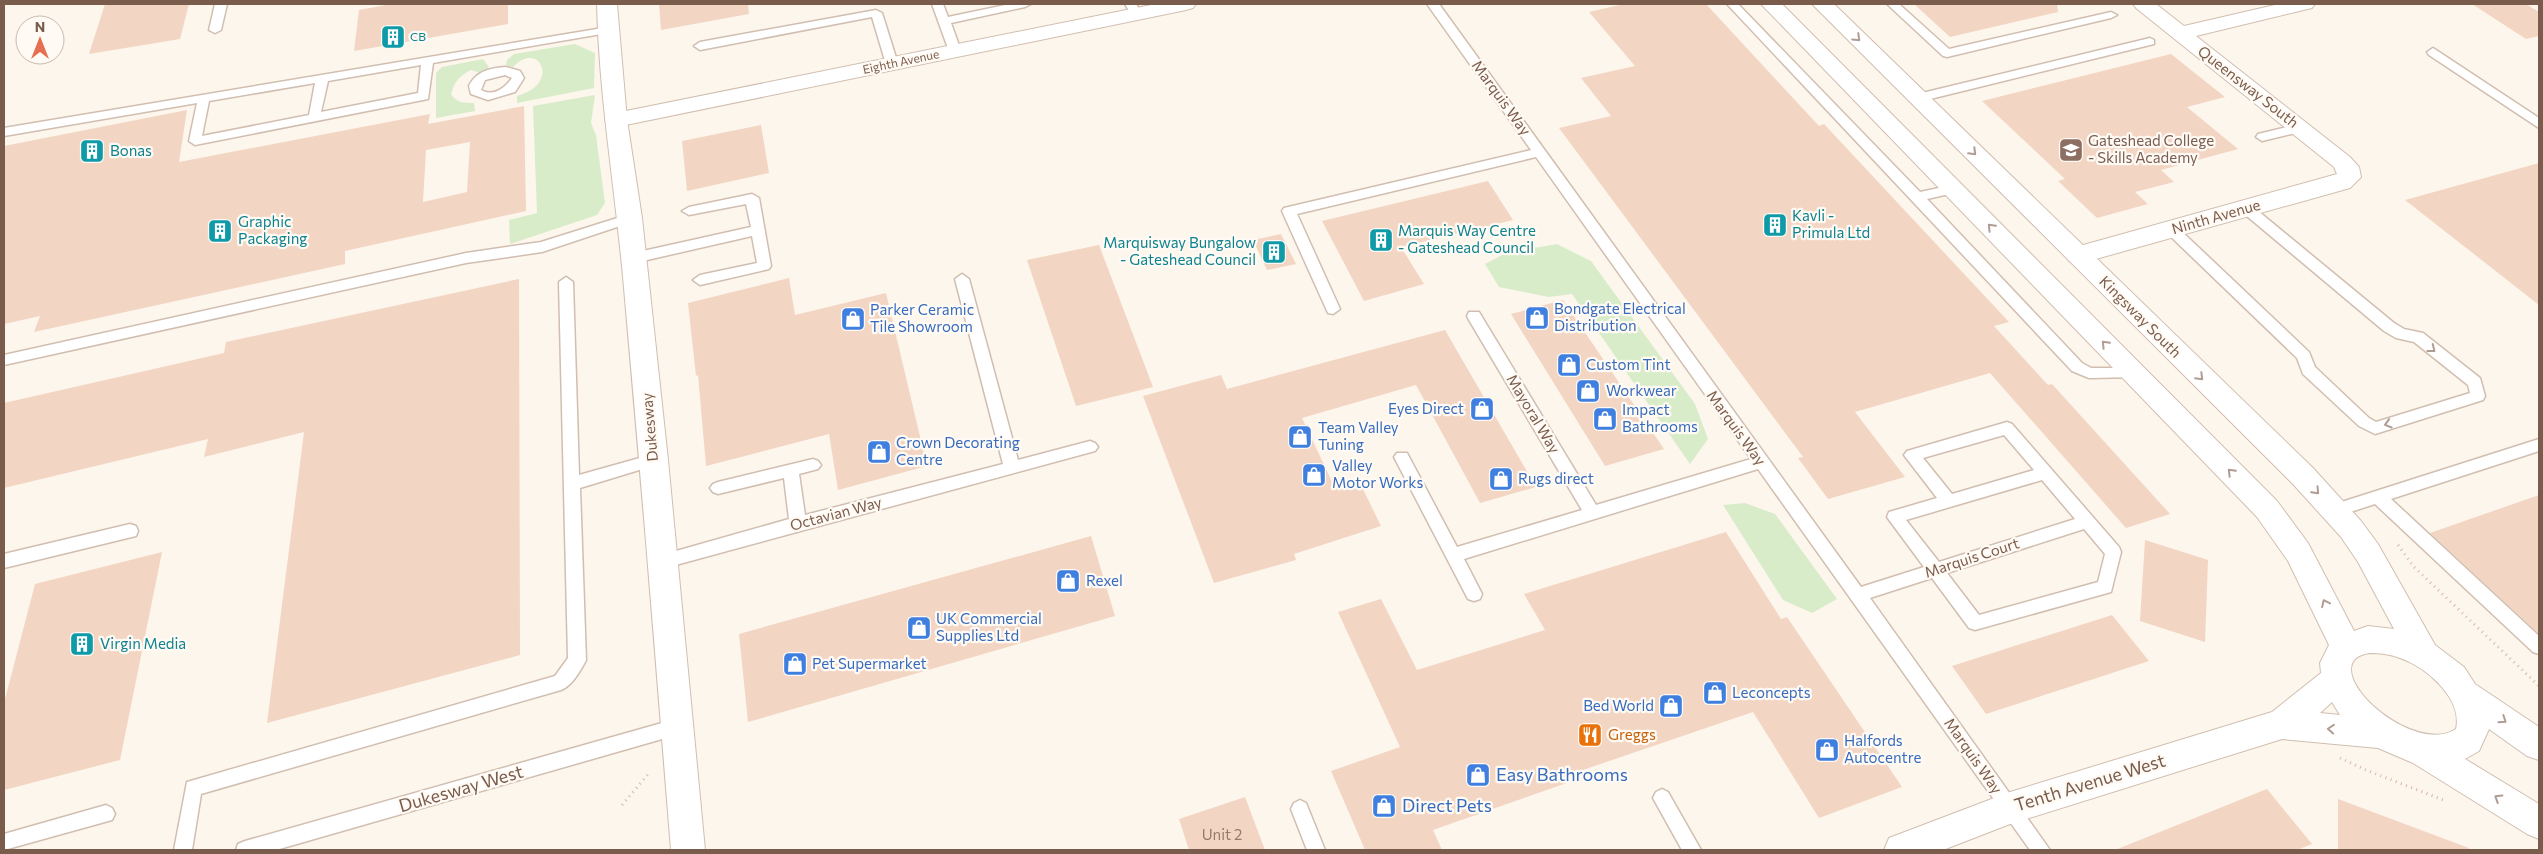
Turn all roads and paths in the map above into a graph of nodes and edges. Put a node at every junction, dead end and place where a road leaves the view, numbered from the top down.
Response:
1 (221, 4) edge
2 (606, 4) edge
3 (938, 4) edge
4 (1025, 4) edge
5 (1186, 4) edge
6 (1433, 4) edge
7 (1732, 4) edge
8 (1771, 4) edge
9 (1822, 4) edge
10 (1893, 4) edge
11 (2143, 4) edge
12 (2300, 4) edge
13 (1133, 9) edge
14 (2111, 15) dead end
15 (944, 21) junction
16 (215, 30) dead end
17 (609, 30) junction
18 (2181, 33) junction
19 (2150, 42) dead end
20 (700, 46) dead end
21 (497, 49) junction
22 (955, 51) junction
23 (2433, 52) dead end
24 (427, 61) junction
25 (892, 64) junction
26 (500, 71) dead end
27 (322, 78) junction
28 (204, 98) junction
29 (1918, 98) junction
30 (314, 118) junction
31 (616, 120) junction
32 (2539, 124) edge
33 (2300, 128) junction
34 (4, 132) edge
35 (2262, 137) dead end
36 (1539, 152) junction
37 (2349, 173) joint
38 (1953, 189) junction
39 (1917, 197) junction
40 (2247, 209) junction
41 (689, 211) dead end
42 (630, 218) junction
43 (758, 230) junction
44 (2172, 230) junction
45 (2078, 255) junction
46 (634, 258) junction
47 (962, 279) dead end
48 (700, 280) dead end
49 (566, 282) dead end
50 (1333, 309) dead end
51 (1474, 316) dead end
52 (4, 360) edge
53 (2134, 373) junction
54 (2539, 445) edge
55 (1090, 447) dead end
56 (1402, 458) dead end
57 (654, 460) junction
58 (1761, 462) junction
59 (813, 465) dead end
60 (1012, 468) junction
61 (791, 470) junction
62 (2045, 473) junction
63 (572, 484) junction
64 (718, 488) dead end
65 (2378, 497) junction
66 (1948, 502) junction
67 (2335, 512) junction
68 (1592, 513) junction
69 (2087, 522) junction
70 (798, 524) junction
71 (130, 530) dead end
72 (1453, 554) junction
73 (4, 561) edge
74 (661, 562) junction
75 (1934, 570) junction
76 (1474, 594) dead end
77 (1858, 595) junction
78 (2346, 647) junction
79 (2539, 647) edge
80 (2425, 656) junction
81 (2336, 680) junction
82 (2466, 695) junction
83 (2282, 724) junction
84 (676, 727) junction
85 (2380, 732) junction
86 (2539, 744) edge
87 (2420, 749) junction
88 (2337, 756) dead end
89 (650, 772) dead end
90 (1662, 798) dead end
91 (622, 805) dead end
92 (2454, 805) dead end
93 (2010, 808) junction
94 (1300, 809) dead end
95 (106, 814) dead end
96 (2539, 823) edge
97 (4, 843) edge
98 (183, 850) edge
99 (245, 850) edge
100 (688, 850) edge
101 (1316, 850) edge
102 (1692, 850) edge
103 (1901, 850) edge
104 (2040, 850) edge

1 - 16 lane
2 - 17 street, Dukesway
3 - 15 lane
4 - 15 lane
5 - 13 street, Eighth Avenue
6 - 36 lane, Marquis Way
7 - 39 lane
8 - 38 street
9 -> 29 street, Kingsway South
10 - 14 lane
11 - 18 street, Queensway South
12 - 18 street
13 - 22 street, Eighth Avenue
15 - 22 lane
17 - 21 lane
17 - 31 street, Dukesway
18 - 33 street, Queensway South
19 - 29 lane
20 - 25 lane
21 - 24 lane
21 - 26 lane
22 - 25 street, Eighth Avenue
23 - 32 lane
24 - 27 lane
24 - 30 lane
25 - 31 street, Eighth Avenue
27 - 28 lane
27 - 30 lane
28 - 30 lane
28 - 34 lane
29 -> 45 street, Kingsway South
31 - 42 street, Dukesway
33 - 35 lane
33 - 37 street, Queensway South
36 - 50 lane
36 - 58 lane, Marquis Way
37 - 40 street, Ninth Avenue
38 - 39 lane
53 -> 38 street
39 - 53 lane
40 - 44 street, Ninth Avenue
40 -> 44 lane
41 - 43 lane
42 - 46 street, Dukesway
42 - 52 lane
43 - 46 lane
43 - 48 lane
44 - 45 street, Ninth Avenue
45 -> 67 street, Kingsway South
46 - 57 street, Dukesway
47 - 60 lane
49 - 63 lane
51 - 68 lane, Mayoral Way
78 -> 53 street
54 - 65 lane
55 - 60 lane, Octavian Way
56 - 72 lane
57 - 63 lane
57 - 74 street, Dukesway
58 - 68 lane
58 - 77 lane, Marquis Way
59 - 61 lane
60 - 70 lane, Octavian Way
61 - 64 lane
61 - 70 lane
62 - 66 lane
62 - 66 lane
62 - 69 lane
63 - 98 lane
65 - 67 lane
65 - 79 lane
66 - 75 lane
67 - 80 street, Kingsway South
68 - 72 lane
69 - 75 lane, Marquis Court
69 - 75 lane
70 - 74 lane, Octavian Way
71 - 73 lane
72 - 76 lane
74 - 84 street, Dukesway
75 - 77 lane, Marquis Court
77 - 93 lane, Marquis Way
78 - 80 street, Kingsway South
78 - 81 street
80 - 82 street, Kingsway South
81 - 83 street, Tenth Avenue West
81 - 85 street, Kingsway South
82 -> 86 street, Kingsway South
82 - 87 street, Kingsway South
85 -> 83 street, Tenth Avenue West
83 - 93 street, Tenth Avenue West
84 - 99 lane, Dukesway West
84 - 100 street, Dukesway
85 - 87 street, Kingsway South
96 -> 87 street, Kingsway South
88 - 92 path
89 - 91 path
90 - 102 lane
93 - 103 street, Tenth Avenue West
93 - 104 lane, Marquis Way
94 - 101 lane
95 - 97 lane

